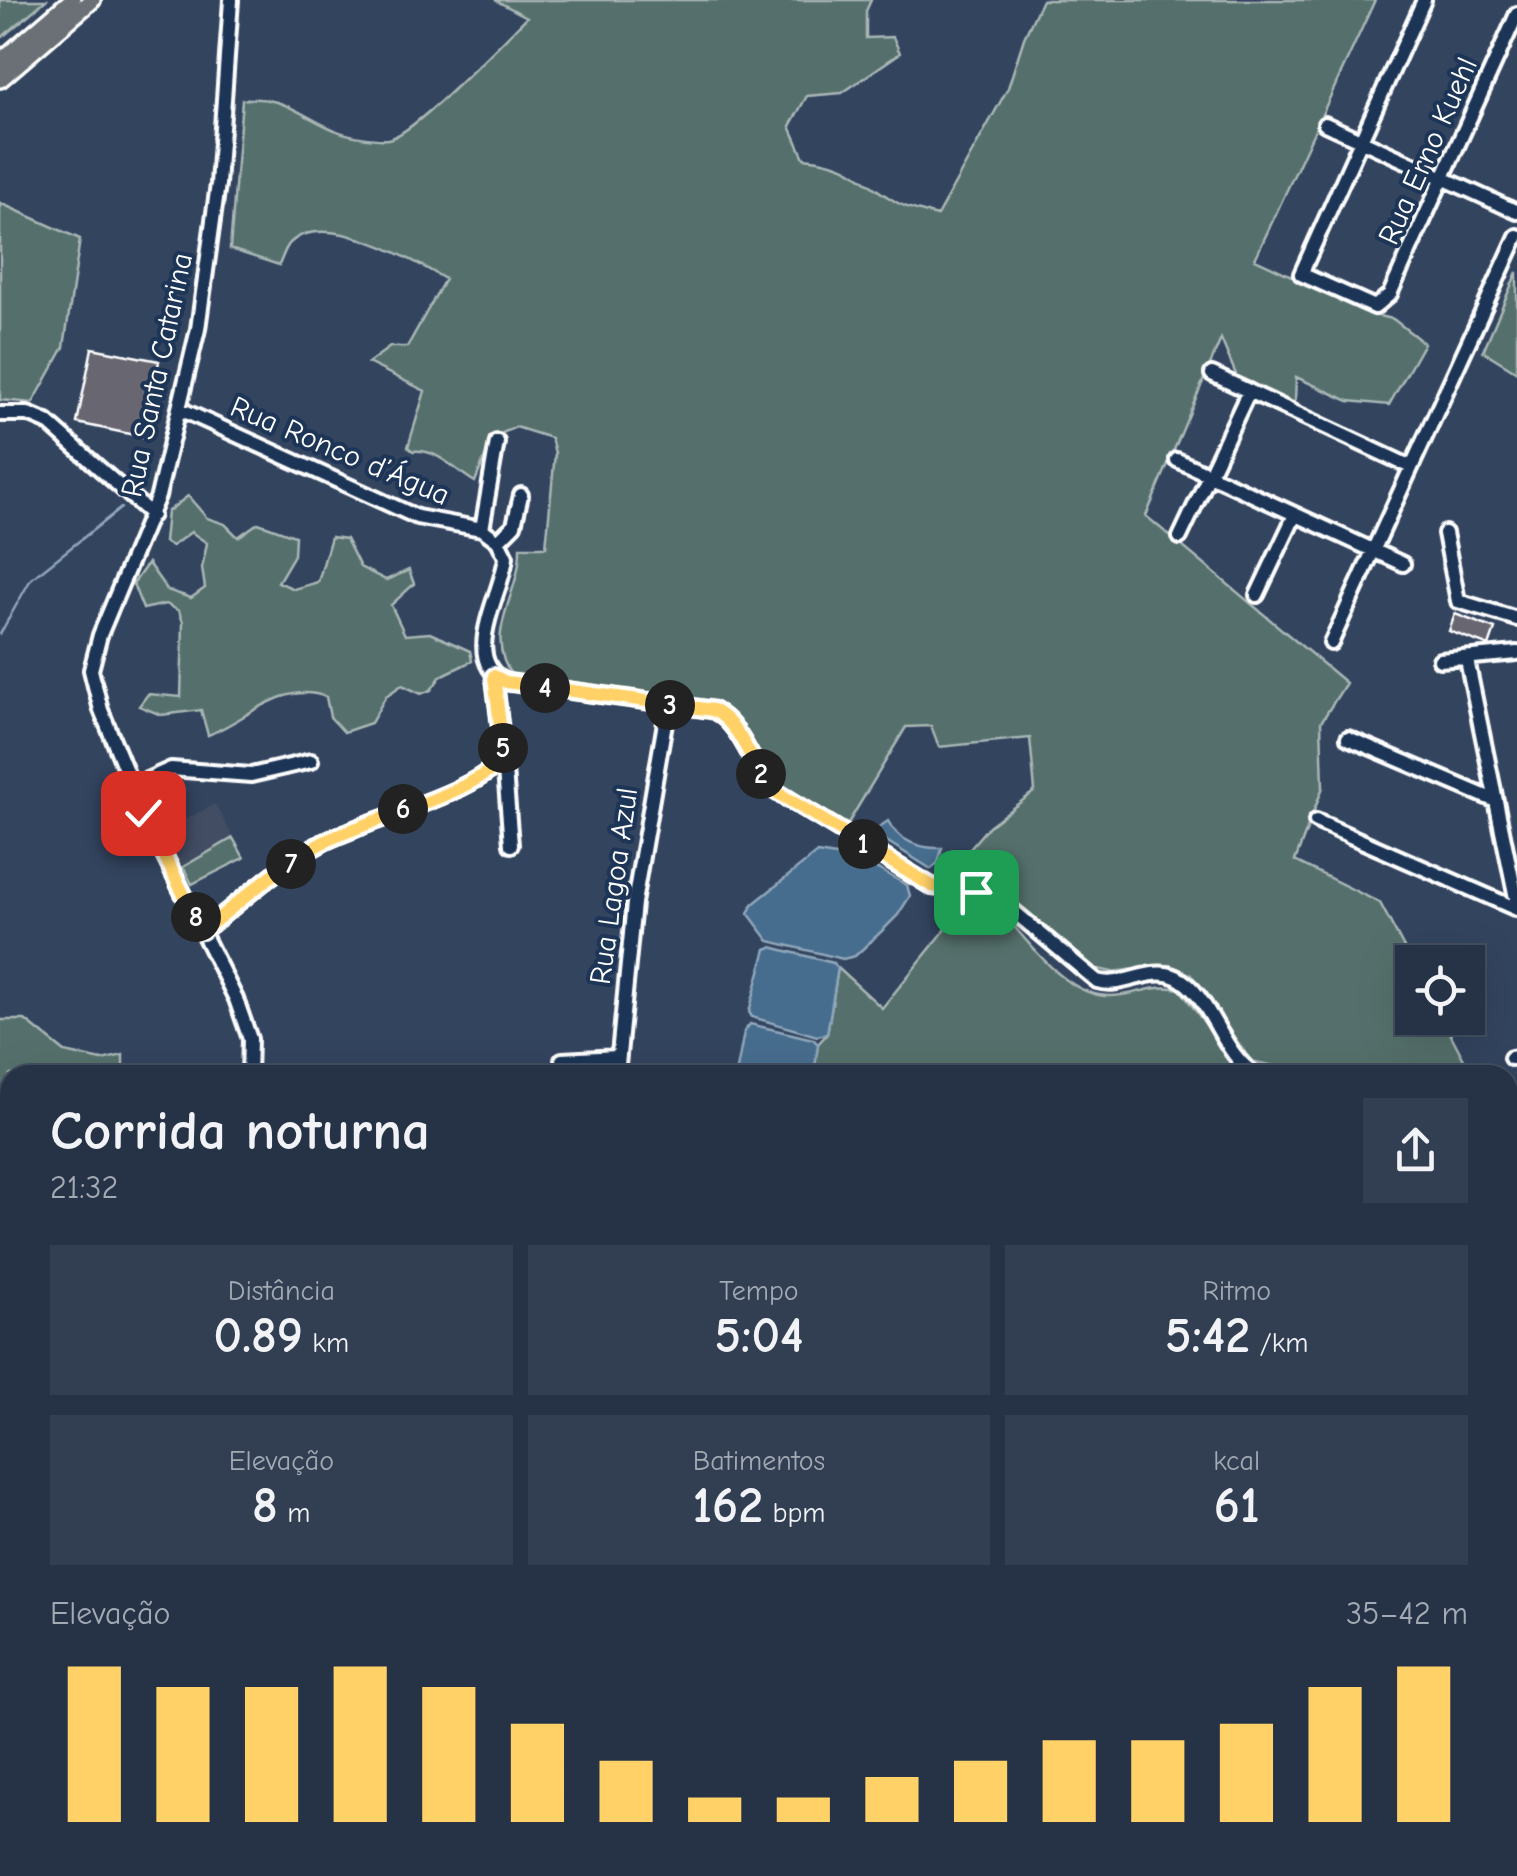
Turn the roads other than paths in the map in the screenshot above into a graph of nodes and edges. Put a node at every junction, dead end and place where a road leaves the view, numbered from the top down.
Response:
1 (72, 0) edge
2 (92, 0) edge
3 (230, 0) edge
4 (1424, 0) edge
5 (1517, 14) edge
6 (0, 62) edge
7 (0, 79) edge
8 (1325, 124) dead end
9 (1362, 140) junction
10 (1443, 178) junction
11 (1517, 212) edge
12 (1517, 236) edge
13 (1212, 374) dead end
14 (1249, 392) junction
15 (180, 409) junction
16 (0, 414) edge
17 (497, 442) dead end
18 (1177, 460) dead end
19 (1411, 466) junction
20 (1210, 475) junction
21 (521, 495) dead end
22 (1295, 514) junction
23 (152, 515) junction
24 (482, 528) junction
25 (1445, 533) dead end
26 (1180, 538) dead end
27 (498, 540) junction
28 (1373, 550) junction
29 (1402, 564) dead end
30 (1257, 594) dead end
31 (1517, 619) edge
32 (1330, 643) dead end
33 (1517, 653) edge
34 (1440, 660) dead end
35 (1467, 660) junction
36 (494, 676) junction
37 (668, 704) junction
38 (1348, 738) dead end
39 (504, 758) junction
40 (311, 761) dead end
41 (132, 787) junction
42 (1496, 802) junction
43 (1316, 821) dead end
44 (512, 845) dead end
45 (1517, 906) edge
46 (202, 931) junction
47 (618, 1056) junction
48 (562, 1060) dead end
49 (249, 1065) edge
50 (618, 1065) edge
51 (1244, 1065) edge

1 - 6 main road
2 - 7 main road
3 - 15 street, Rua Santa Catarina
4 - 9 street
5 - 10 street, Rua Erno Kuehl
8 - 9 street
9 - 10 street
9 - 10 street, Rua Erno Kuehl
10 - 11 street
12 - 19 street
13 - 14 street
14 - 19 street
14 - 20 street
15 - 23 street, Rua Santa Catarina
15 - 24 street, Rua Ronco d’Água
16 - 23 street
17 - 24 street
18 - 20 street
19 - 28 street
20 - 22 street
20 - 26 street
21 - 27 street
22 - 28 street
22 - 30 street
23 - 41 street, Rua Santa Catarina
24 - 27 street, Rua Ronco d’Água
25 - 31 street
27 - 36 street
28 - 29 street
28 - 32 street
33 - 35 street
34 - 35 street
35 - 42 street
36 - 37 street
36 - 39 street
37 - 47 street, Rua Lagoa Azul
37 - 51 street
38 - 42 street
39 - 44 street
39 - 46 street
40 - 41 street
41 - 46 street, Rua Santa Catarina
42 - 45 street
43 - 45 street
46 - 49 street, Rua Santa Catarina
47 - 48 street
47 - 50 street, Rua Lagoa Azul

